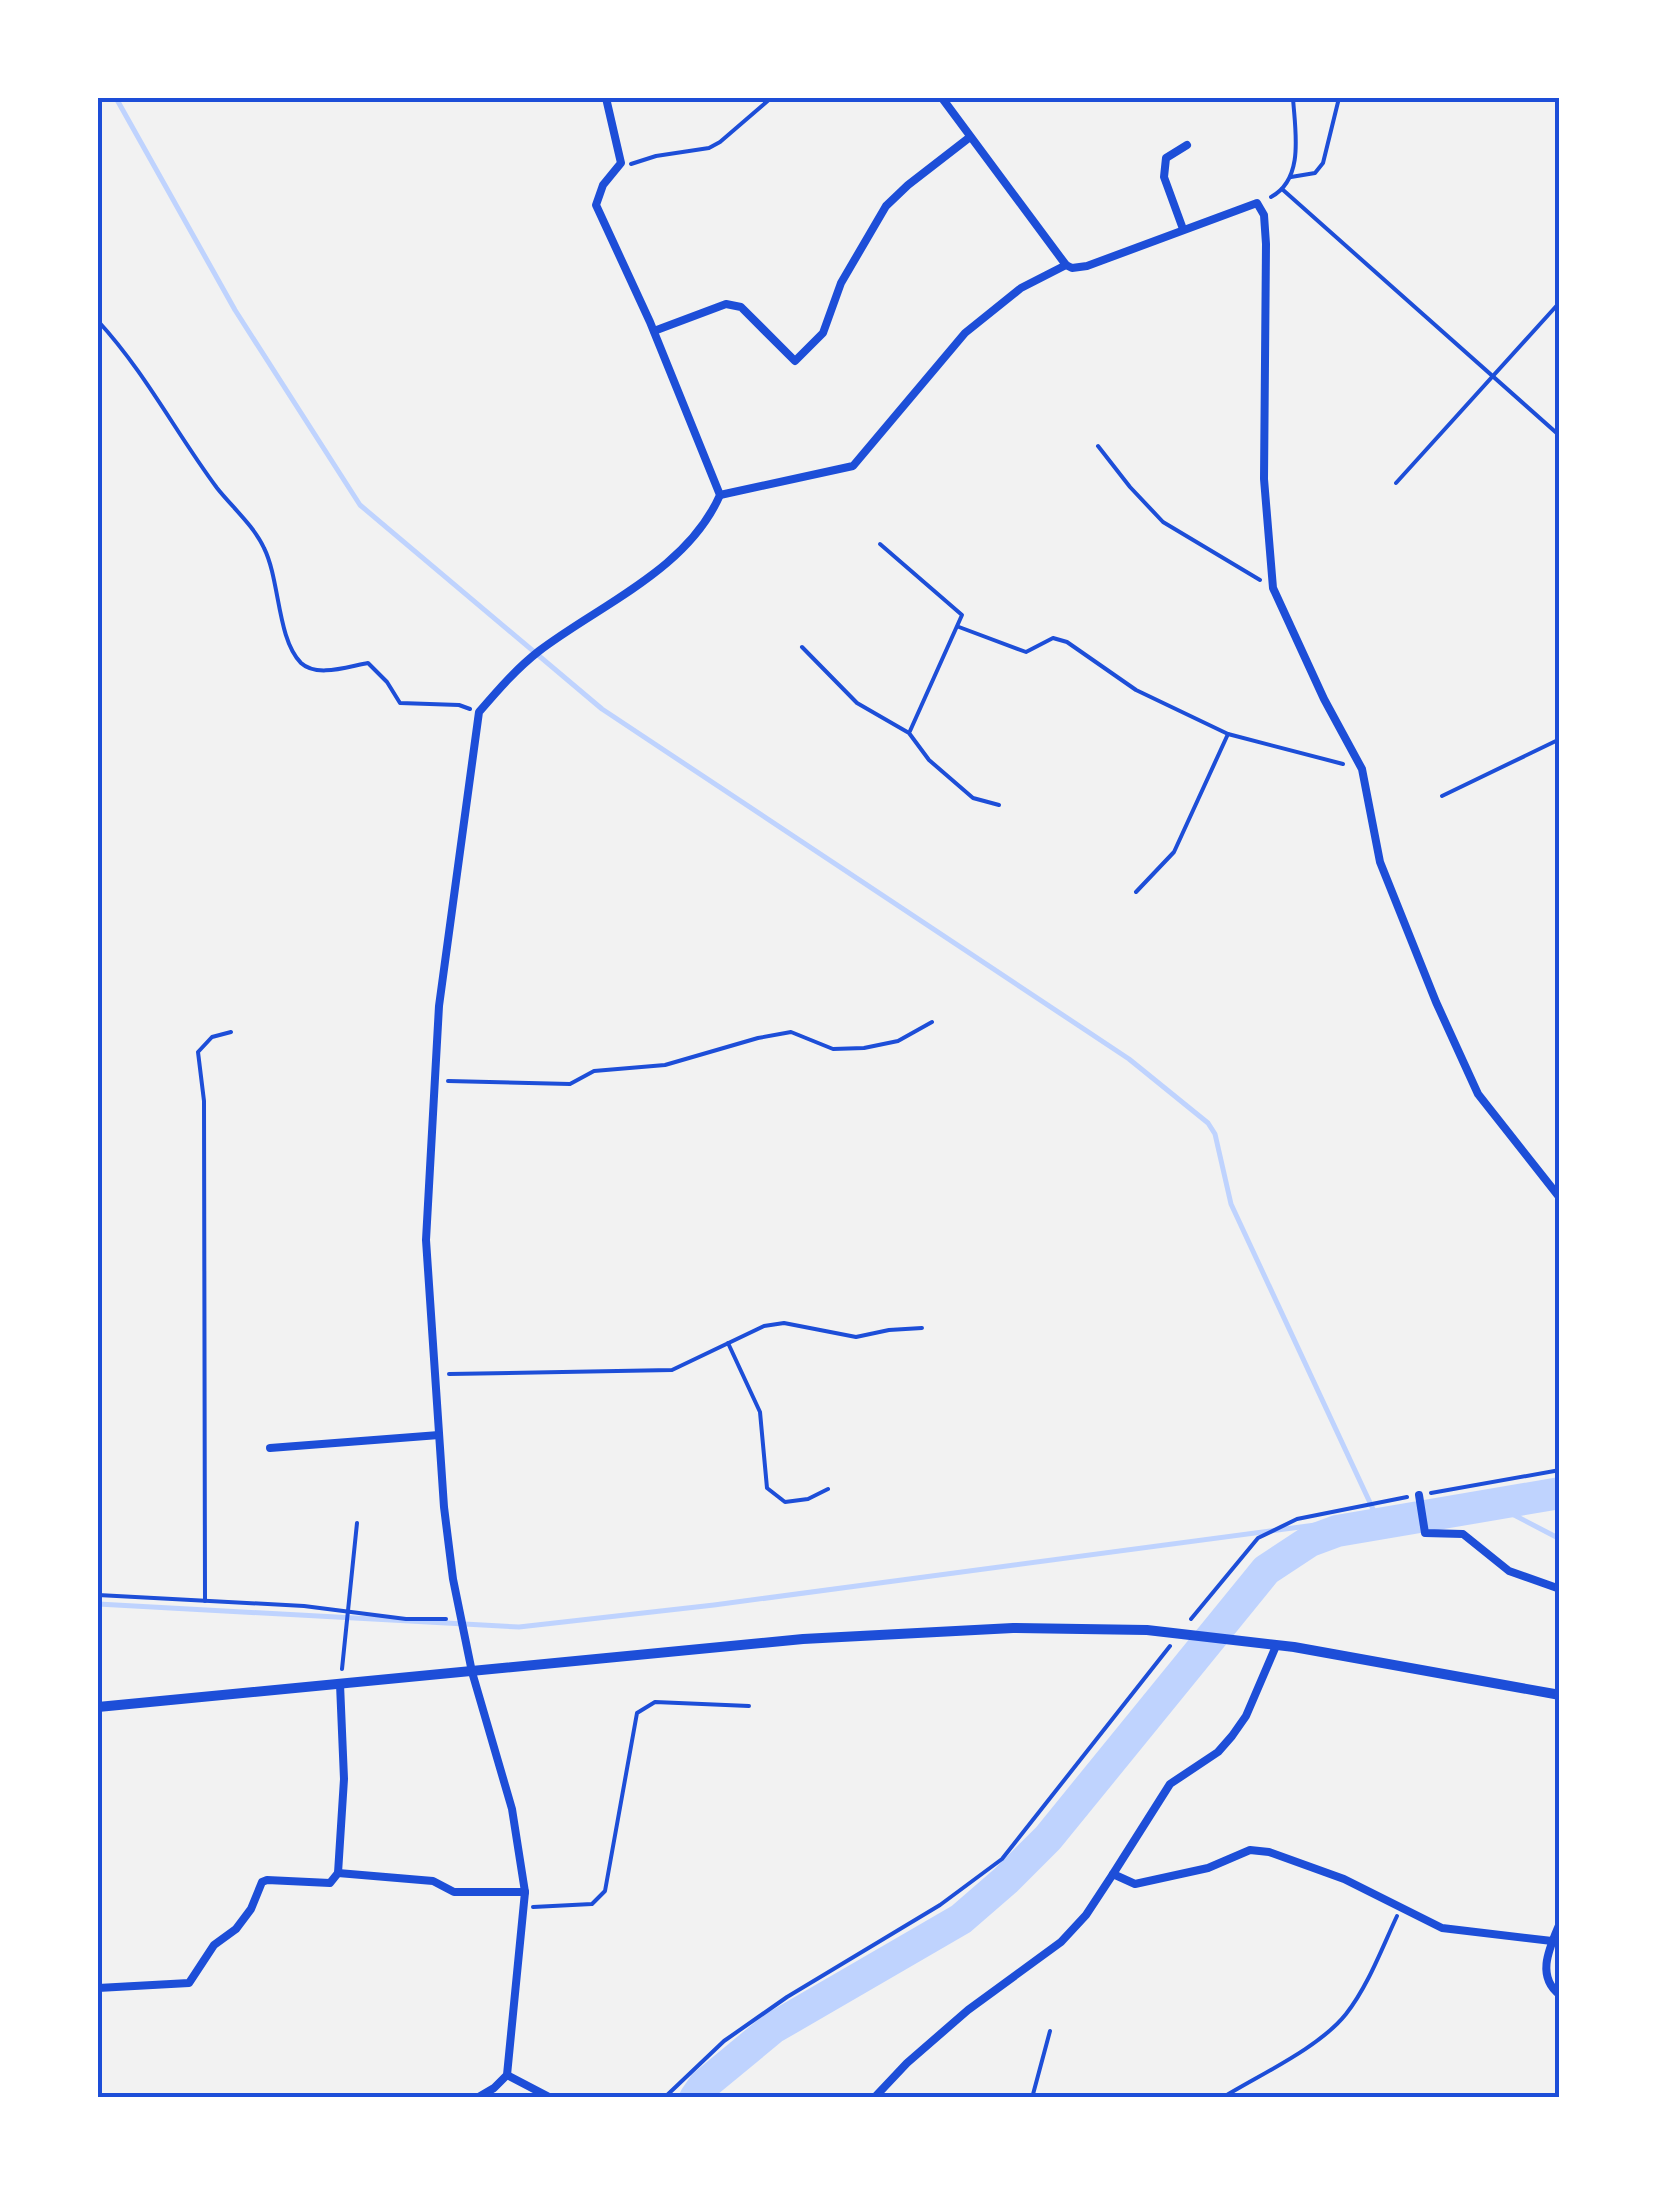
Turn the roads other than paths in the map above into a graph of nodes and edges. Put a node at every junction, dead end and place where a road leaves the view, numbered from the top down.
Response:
1 (606, 98) edge
2 (942, 98) edge
3 (970, 137) junction
4 (1186, 145) dead end
5 (1183, 229) junction
6 (1066, 265) junction
7 (654, 331) junction
8 (720, 495) junction
9 (1560, 1198) edge
10 (439, 1435) junction
11 (270, 1448) dead end
12 (1419, 1495) road end
13 (1560, 1589) edge
14 (1274, 1646) junction
15 (472, 1672) junction
16 (340, 1684) junction
17 (1560, 1695) edge
18 (98, 1706) edge
19 (338, 1873) junction
20 (1112, 1874) junction
21 (525, 1892) junction
22 (1560, 1922) edge
23 (1552, 1941) junction
24 (98, 1988) edge
25 (1560, 1995) edge
26 (507, 2075) junction
27 (477, 2098) edge
28 (551, 2098) edge
29 (874, 2098) edge

1 - 7 street
2 - 3 street
3 - 6 street
3 - 7 street
4 - 5 street
5 - 6 street
5 - 9 street
6 - 8 street
7 - 8 street
8 - 10 street
10 - 11 street
10 - 15 street
12 - 13 street
14 - 15 street
14 - 17 street
14 - 20 street
15 - 16 street
15 - 21 street
16 - 18 street
16 - 19 street
19 - 21 street
19 - 24 street
20 - 23 street
20 - 29 street
21 - 26 street
22 - 23 street
23 - 25 street
26 - 27 street
26 - 28 street

